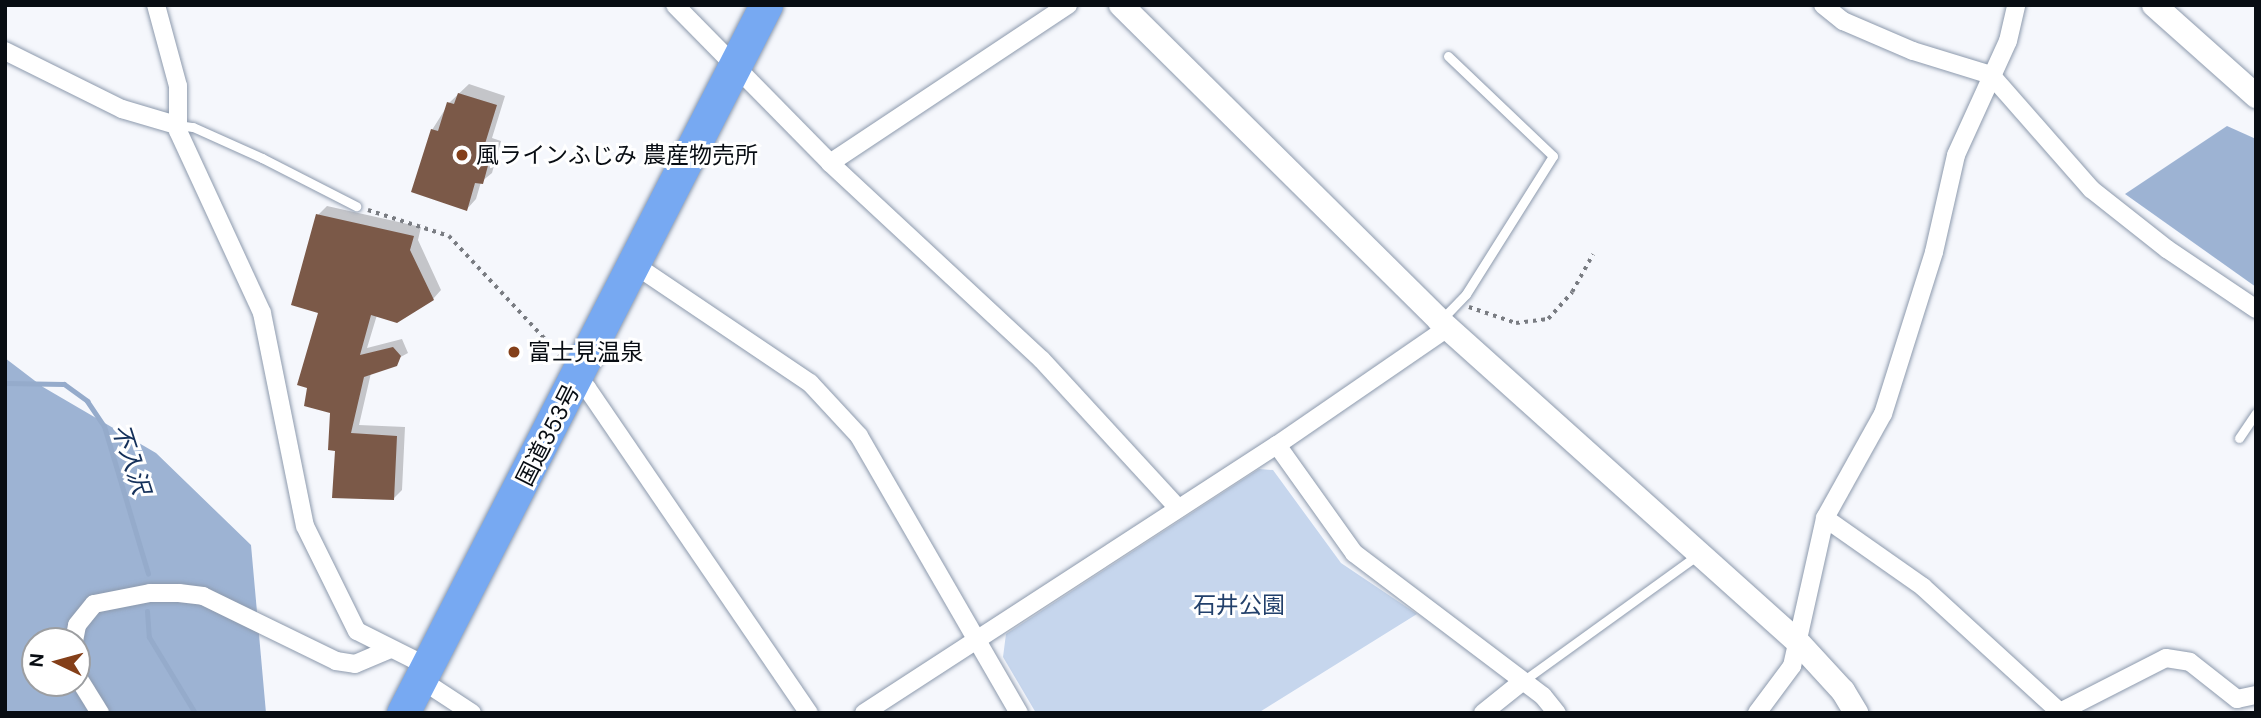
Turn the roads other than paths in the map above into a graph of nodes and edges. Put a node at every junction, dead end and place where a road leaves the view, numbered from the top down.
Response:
1 (156, 5) edge
2 (675, 5) edge
3 (766, 5) edge
4 (1068, 5) edge
5 (1121, 5) edge
6 (1823, 5) edge
7 (2016, 5) edge
8 (2154, 5) edge
9 (5, 51) edge
10 (1448, 56) dead end
11 (735, 67) junction
12 (1990, 75) junction
13 (2256, 96) edge
14 (176, 125) junction
15 (830, 163) junction
16 (356, 206) road end
17 (635, 265) junction
18 (2256, 309) edge
19 (1448, 317) junction
20 (580, 374) junction
21 (2256, 413) edge
22 (2239, 438) dead end
23 (1277, 445) junction
24 (1178, 508) junction
25 (1825, 518) junction
26 (1699, 554) junction
27 (77, 627) edge
28 (977, 640) junction
29 (1797, 641) junction
30 (390, 649) junction
31 (423, 673) junction
32 (1523, 681) junction
33 (2256, 695) edge
34 (90, 697) edge
35 (2060, 712) edge
36 (100, 713) edge
37 (403, 713) edge
38 (472, 713) edge
39 (809, 713) edge
40 (864, 713) edge
41 (1020, 713) edge
42 (1483, 713) edge
43 (1557, 713) edge
44 (1757, 713) edge
45 (1856, 713) edge

1 - 14 street
2 - 11 street
3 - 11 highway, 国道353号
4 - 15 street
5 - 19 street
6 - 12 street
7 - 12 street
8 - 13 street
9 - 14 street
10 - 19 lane
11 - 15 street
11 - 17 highway, 国道353号
12 - 18 street
12 - 25 street
14 - 16 lane
14 - 30 street
15 - 24 street
17 - 20 highway, 国道353号
17 - 28 street
19 - 23 street
19 - 26 street
20 - 31 highway, 国道353号
20 - 39 street
21 - 22 lane
23 - 24 street
23 - 32 street
24 - 28 street
25 - 29 street
25 - 35 street
26 - 29 street
26 - 32 lane
27 - 30 street
28 - 40 street
28 - 41 street
29 - 44 street
29 - 45 street
30 - 31 street
31 - 37 highway, 国道353号
31 - 38 street
32 - 42 street
32 - 43 street
33 - 35 street
34 - 36 street

